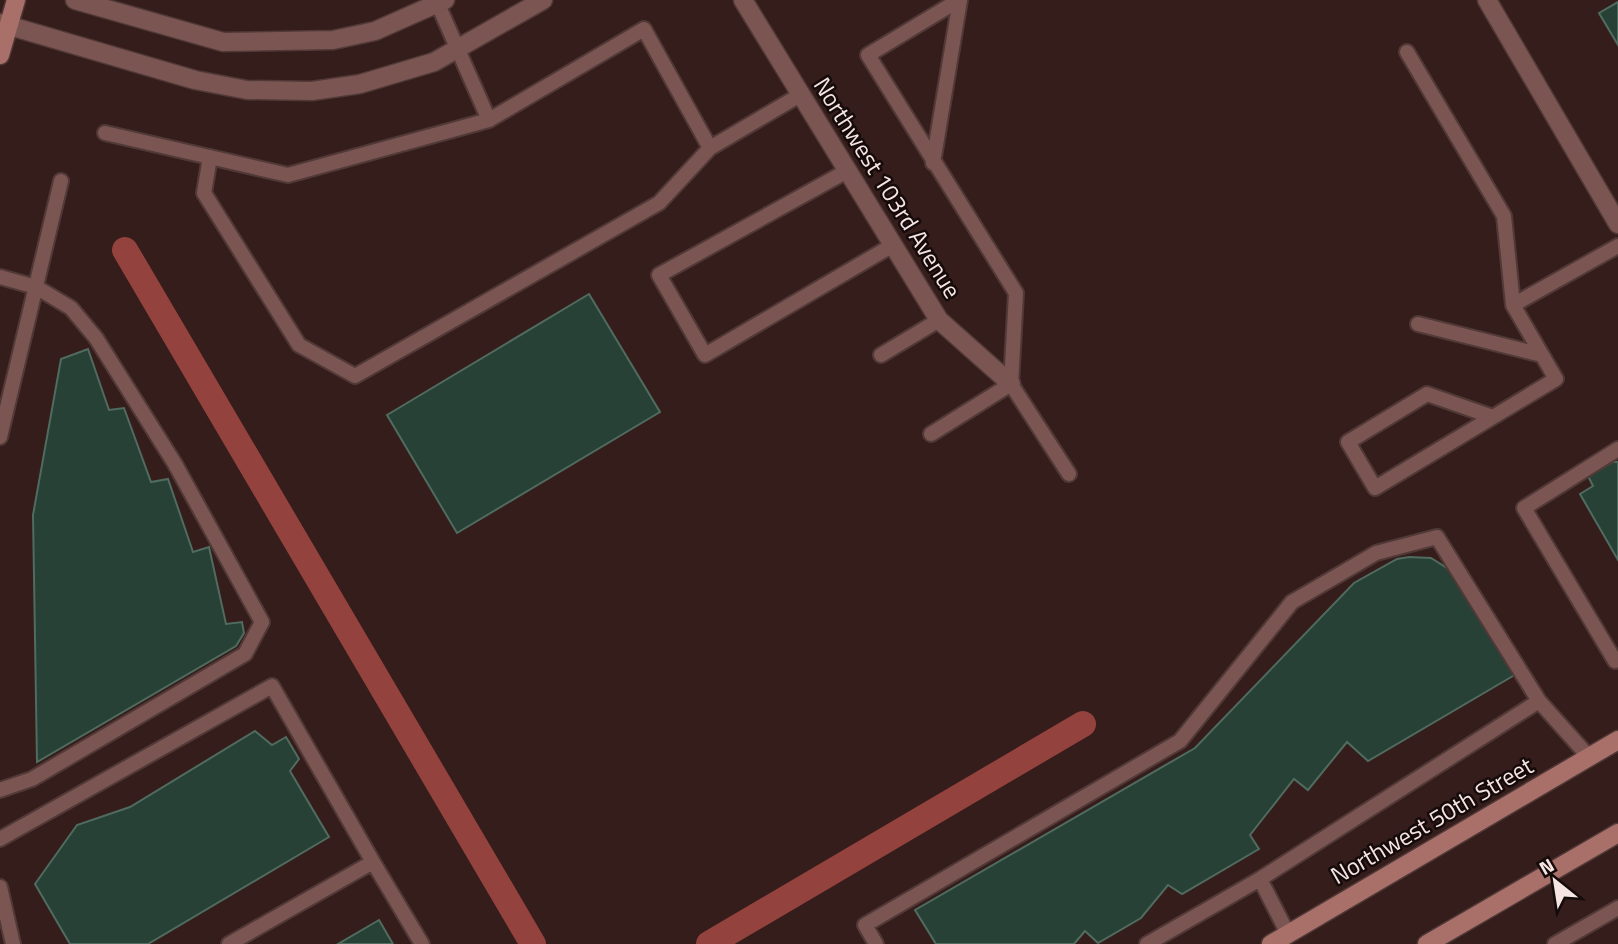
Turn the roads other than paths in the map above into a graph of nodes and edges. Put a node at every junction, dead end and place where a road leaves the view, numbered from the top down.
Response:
1 (16, 0) edge
2 (75, 0) edge
3 (543, 0) edge
4 (743, 0) edge
5 (960, 0) edge
6 (440, 1) edge
7 (1489, 1) edge
8 (4, 24) edge
9 (459, 48) junction
10 (1407, 52) dead end
11 (0, 55) edge
12 (800, 95) junction
13 (489, 120) junction
14 (104, 133) dead end
15 (710, 148) junction
16 (210, 157) junction
17 (933, 163) junction
18 (847, 171) junction
19 (61, 181) dead end
20 (1618, 224) edge
21 (893, 245) junction
22 (1618, 246) edge
23 (0, 277) edge
24 (36, 287) junction
25 (1513, 305) junction
26 (939, 320) junction
27 (1418, 324) dead end
28 (881, 355) dead end
29 (1542, 355) junction
30 (1011, 384) junction
31 (1493, 417) junction
32 (931, 434) dead end
33 (0, 437) edge
34 (1618, 449) edge
35 (1069, 474) dead end
36 (1618, 659) edge
37 (1539, 701) junction
38 (1618, 740) edge
39 (1589, 757) junction
40 (0, 790) edge
41 (1618, 833) edge
42 (0, 839) edge
43 (373, 862) junction
44 (1260, 879) junction
45 (0, 887) edge
46 (1618, 908) edge
47 (1293, 941) edge
48 (13, 944) edge
49 (229, 944) edge
50 (422, 944) edge
51 (876, 944) edge
52 (1147, 944) edge
53 (1271, 944) edge
54 (1427, 944) edge
55 (1555, 944) edge

1 - 8 street
2 - 6 street
3 - 9 street
4 - 12 street, Northwest 103rd Avenue
5 - 17 lane
5 - 17 lane
6 - 9 lane
7 - 20 street
8 - 9 street
8 - 11 street
9 - 13 lane
10 - 25 lane
12 - 15 lane
12 - 18 street, Northwest 103rd Avenue
13 - 15 lane
13 - 16 lane
14 - 16 lane
15 - 16 lane
17 - 30 lane
18 - 21 street, Northwest 103rd Avenue
18 - 21 lane
19 - 24 lane
21 - 26 street, Northwest 103rd Avenue
22 - 25 lane
23 - 24 lane
24 - 33 lane
24 - 40 lane
25 - 29 lane
26 - 28 lane
26 - 30 street, Northwest 103rd Avenue
27 - 29 lane
29 - 31 lane
30 - 32 lane
30 - 35 lane
31 - 31 lane
34 - 36 lane
37 - 39 lane
37 - 44 lane
37 - 51 lane
38 - 39 street, Northwest 50th Street
39 - 47 street, Northwest 50th Street
41 - 54 street
42 - 43 lane
43 - 49 lane
43 - 50 lane
44 - 47 lane
44 - 52 lane
45 - 48 lane
46 - 55 lane
47 - 53 street, Northwest 50th Street

